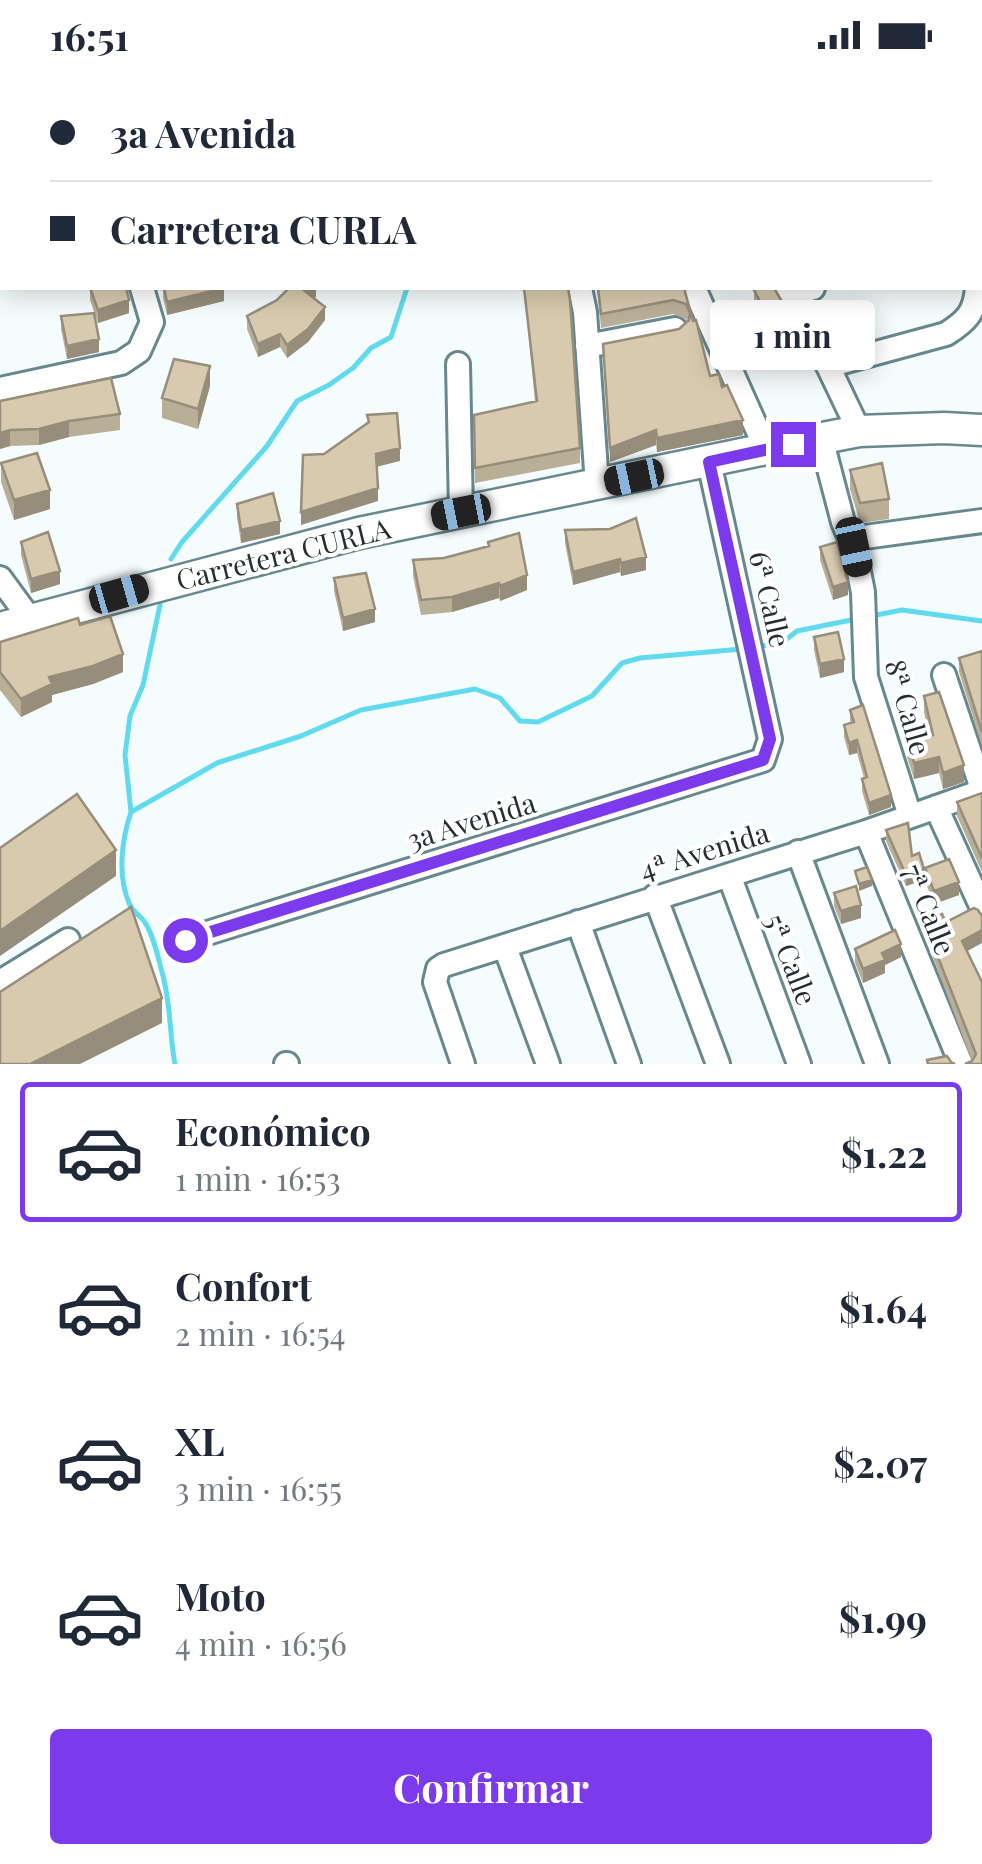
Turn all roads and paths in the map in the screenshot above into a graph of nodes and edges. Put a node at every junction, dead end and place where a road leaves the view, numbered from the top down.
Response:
1 (143, 290) edge
2 (580, 290) edge
3 (695, 290) edge
4 (978, 290) edge
5 (786, 292) edge
6 (674, 329) edge
7 (587, 346) junction
8 (458, 364) dead end
9 (828, 366) junction
10 (0, 389) edge
11 (982, 430) edge
12 (859, 432) junction
13 (821, 438) junction
14 (766, 450) junction
15 (709, 462) junction
16 (596, 485) junction
17 (461, 512) junction
18 (982, 521) edge
19 (850, 539) junction
20 (0, 578) edge
21 (30, 619) junction
22 (0, 628) edge
23 (944, 675) dead end
24 (769, 750) joint
25 (982, 790) edge
26 (936, 807) junction
27 (910, 816) junction
28 (866, 832) junction
29 (798, 852) junction
30 (729, 875) junction
31 (655, 896) junction
32 (982, 908) edge
33 (578, 922) junction
34 (68, 940) dead end
35 (185, 940) dead end
36 (505, 947) junction
37 (0, 982) edge
38 (462, 1064) edge
39 (548, 1064) edge
40 (629, 1064) edge
41 (718, 1064) edge
42 (799, 1064) edge
43 (878, 1064) edge
44 (961, 1064) edge

1 - 10 street
2 - 7 street
3 - 14 street
4 - 9 street
5 - 9 street
6 - 7 street
7 - 16 street
8 - 17 street
9 - 12 street
11 - 12 main road, Carretera CURLA
12 - 13 main road, Carretera CURLA
13 - 14 main road, Carretera CURLA
13 - 19 street, 8ª Calle
14 - 15 main road, Carretera CURLA
15 - 16 main road, Carretera CURLA
15 - 24 street, 6ª Calle
16 - 17 main road, Carretera CURLA
17 - 21 main road, Carretera CURLA
18 - 19 street
19 - 27 street, 8ª Calle
20 - 21 street
21 - 22 main road, Carretera CURLA
23 - 25 street
24 - 35 street, 3a Avenida
25 - 26 street, 4ª Avenida
26 - 27 street, 4ª Avenida
26 - 32 street
27 - 28 street, 4ª Avenida
28 - 29 street, 4ª Avenida
28 - 44 street, 7ª Calle
29 - 30 street, 4ª Avenida
29 - 43 street
30 - 31 street, 4ª Avenida
30 - 42 street, 5ª Calle
31 - 33 street, 4ª Avenida
31 - 41 street
33 - 36 street, 4ª Avenida
33 - 40 street
34 - 37 street
36 - 38 street, 4ª Avenida
36 - 39 street

